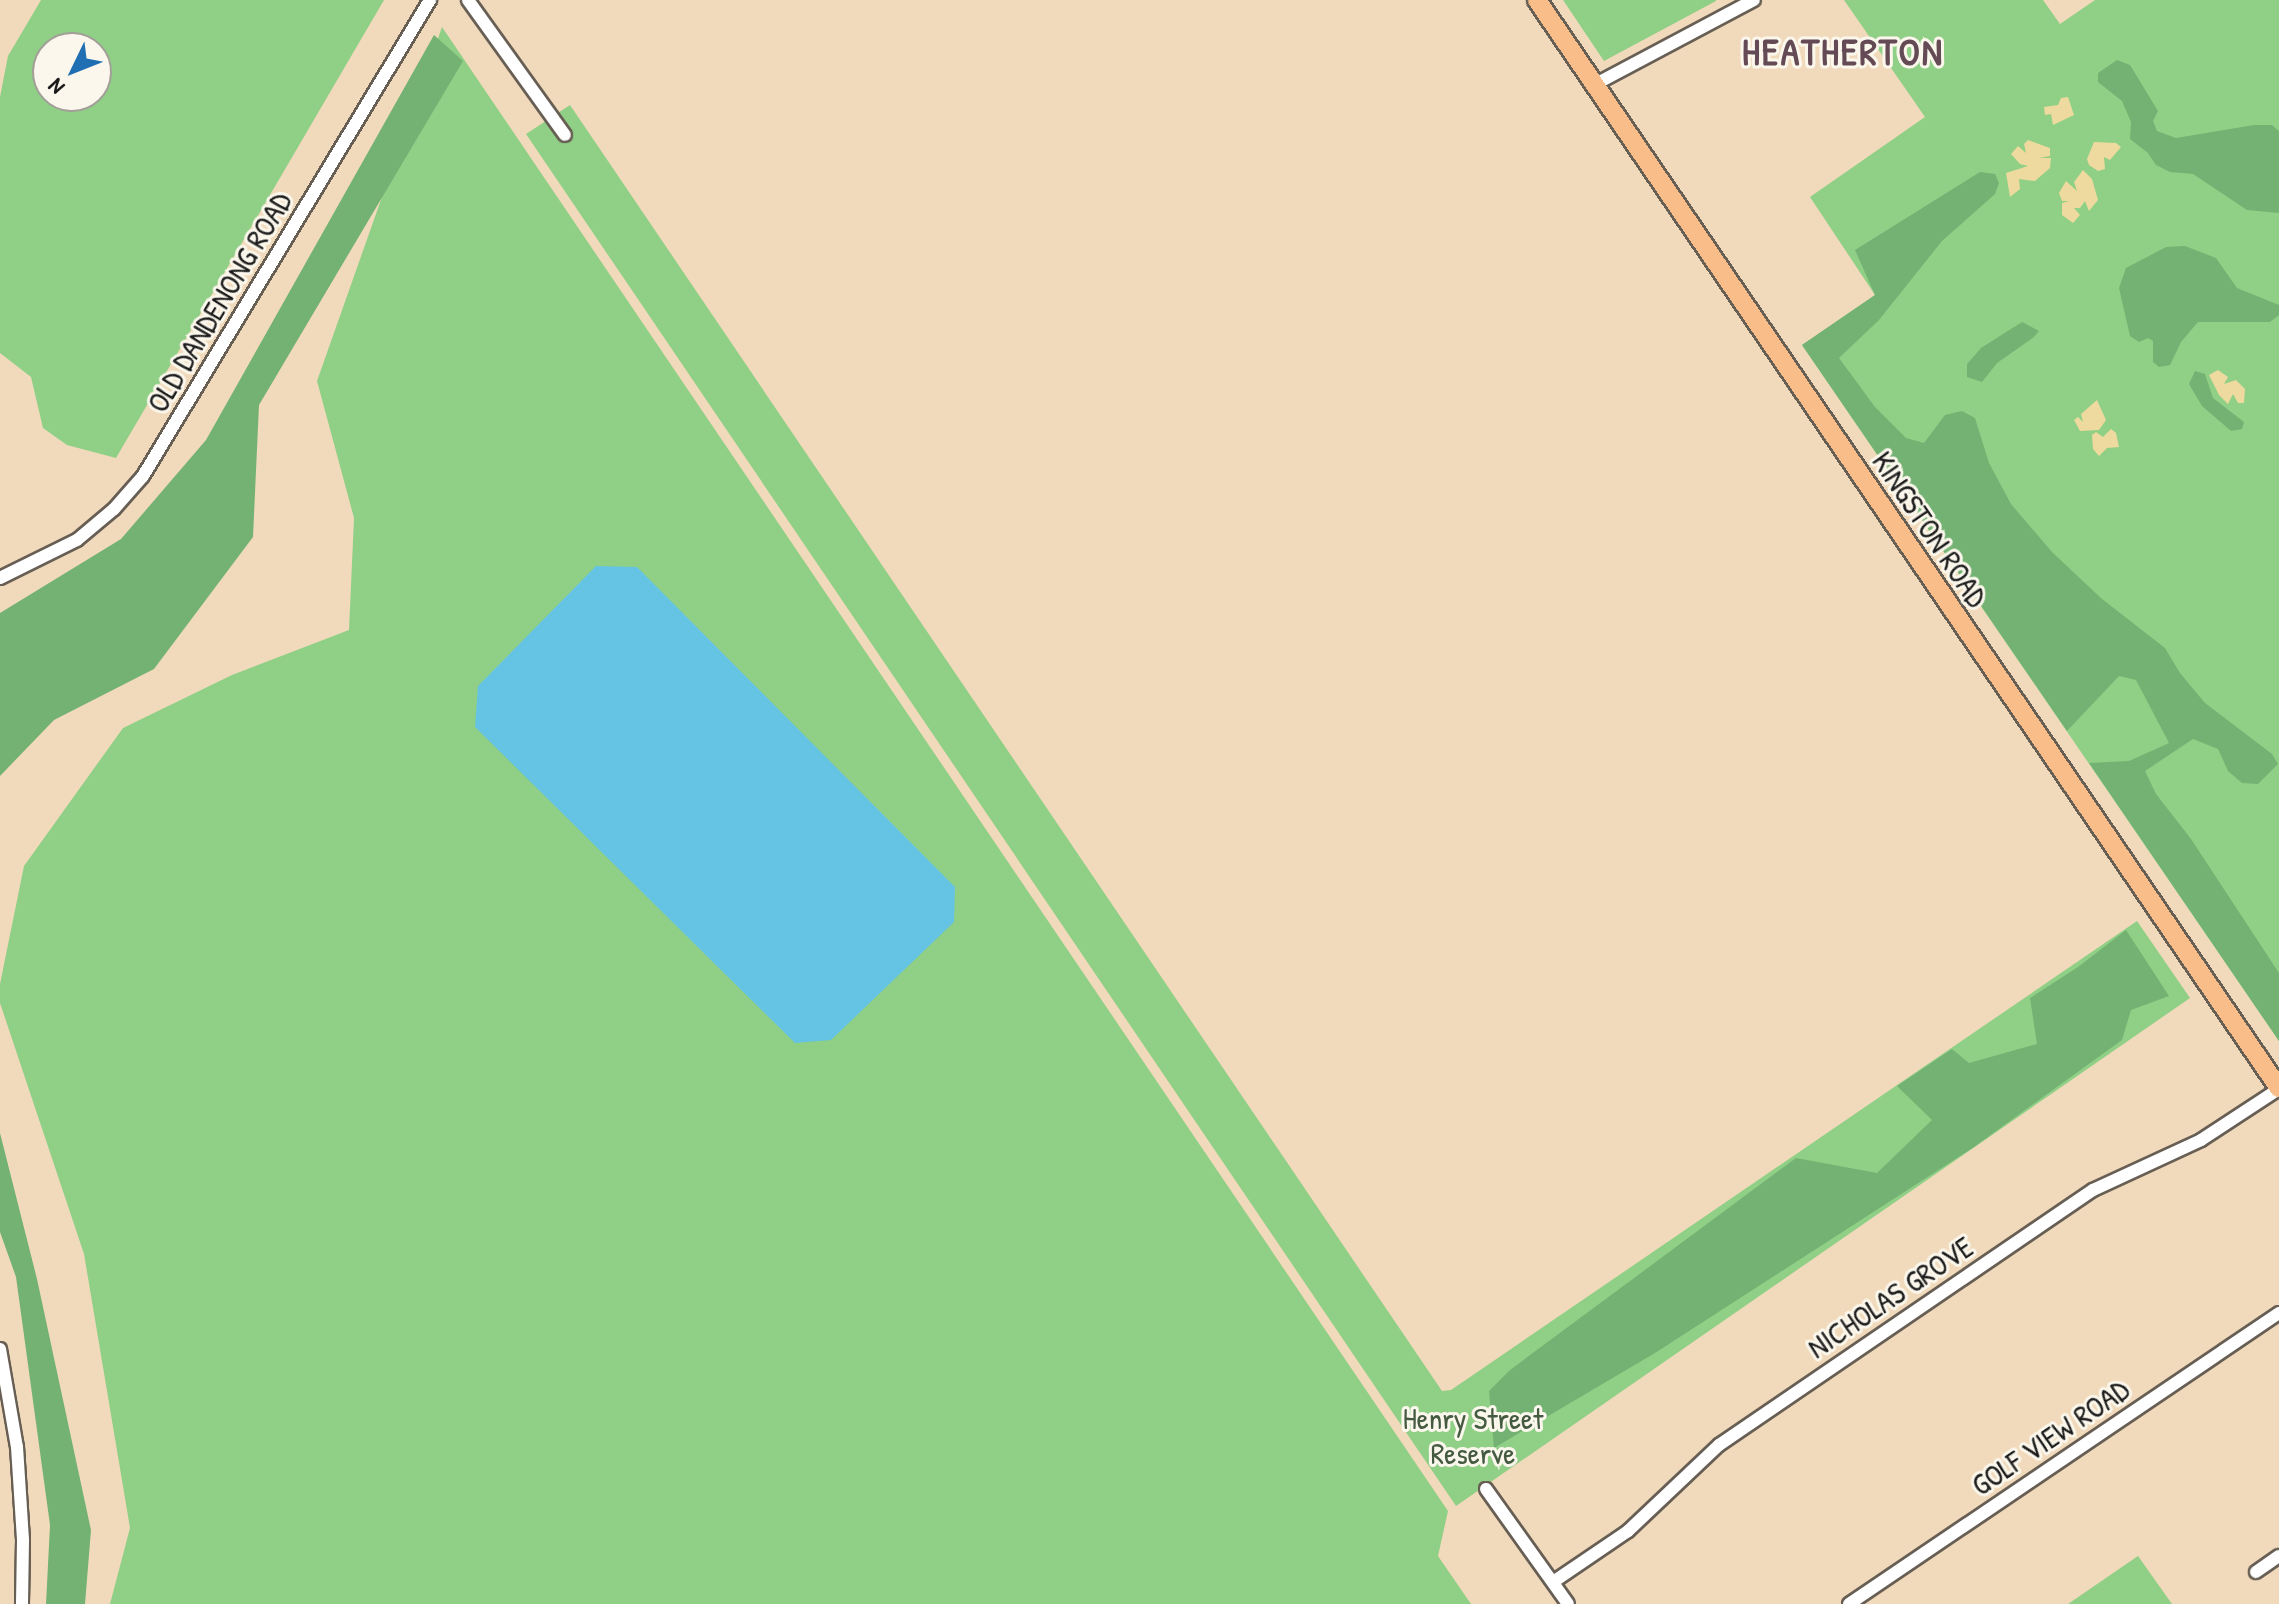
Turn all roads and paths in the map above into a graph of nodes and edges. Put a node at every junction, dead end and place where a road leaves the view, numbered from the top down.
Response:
1 (430, 0) edge
2 (468, 0) edge
3 (1537, 0) edge
4 (1754, 0) edge
5 (1594, 85) junction
6 (565, 135) dead end
7 (0, 578) edge
8 (2279, 1088) edge
9 (2279, 1313) edge
10 (0, 1349) edge
11 (1486, 1489) dead end
12 (2279, 1556) edge
13 (2256, 1572) dead end
14 (1553, 1582) junction
15 (22, 1604) edge
16 (1568, 1604) edge
17 (1849, 1604) edge

1 - 7 street, OLD DANDENONG ROAD
2 - 6 street
3 - 5 main road, KINGSTON ROAD
4 - 5 street
5 - 8 main road, KINGSTON ROAD
8 - 14 street, NICHOLAS GROVE
9 - 17 street, GOLF VIEW ROAD
10 - 15 street
11 - 14 street
12 - 13 street
14 - 16 street

